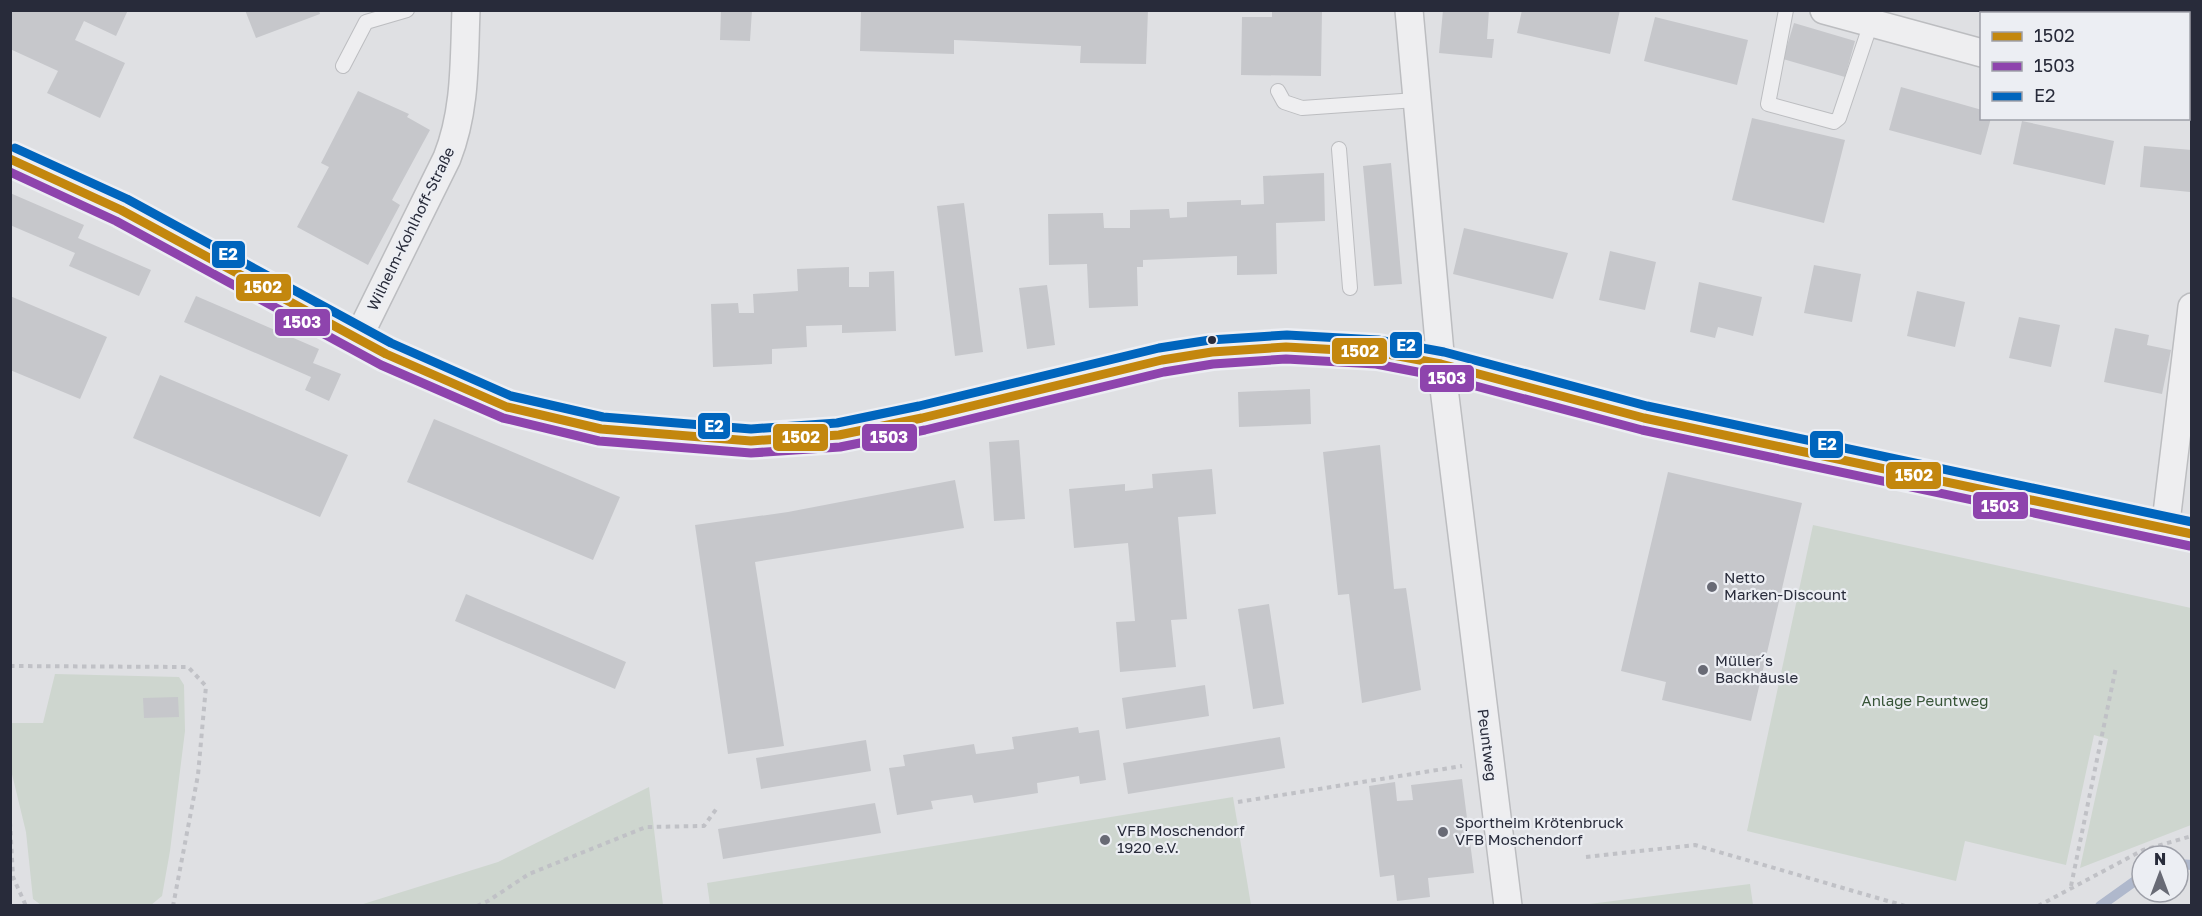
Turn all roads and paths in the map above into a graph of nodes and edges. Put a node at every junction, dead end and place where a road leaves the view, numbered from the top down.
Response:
1 (407, 10) edge
2 (466, 10) edge
3 (1409, 10) edge
4 (1786, 10) edge
5 (1824, 10) edge
6 (1871, 23) junction
7 (1980, 52) edge
8 (343, 66) dead end
9 (1278, 91) dead end
10 (1416, 100) junction
11 (1339, 149) dead end
12 (10, 159) edge
13 (1350, 288) dead end
14 (2192, 307) edge
15 (358, 338) junction
16 (1441, 364) junction
17 (2178, 532) edge
18 (10, 666) edge
19 (2116, 667) dead end
20 (1489, 761) junction
21 (1238, 802) dead end
22 (717, 808) dead end
23 (10, 822) edge
24 (2192, 836) edge
25 (1586, 857) dead end
26 (2072, 886) junction
27 (26, 906) edge
28 (173, 906) edge
29 (477, 906) edge
30 (1508, 906) edge
31 (1905, 906) edge
32 (2038, 906) edge

1 - 8 lane
2 - 15 street, Wilhelm-Kohlhoff-Straße
3 - 10 street, Peuntweg
4 - 6 lane
5 - 6 street
6 - 7 street
9 - 10 lane
10 - 16 street, Peuntweg
11 - 13 lane
12 - 15 street
14 - 17 street
15 - 16 street
16 - 17 street
16 - 20 street, Peuntweg
18 - 28 path
19 - 26 path
20 - 21 path
20 - 30 street, Peuntweg
22 - 29 path
23 - 27 path
24 - 26 path
25 - 31 path
26 - 32 path

